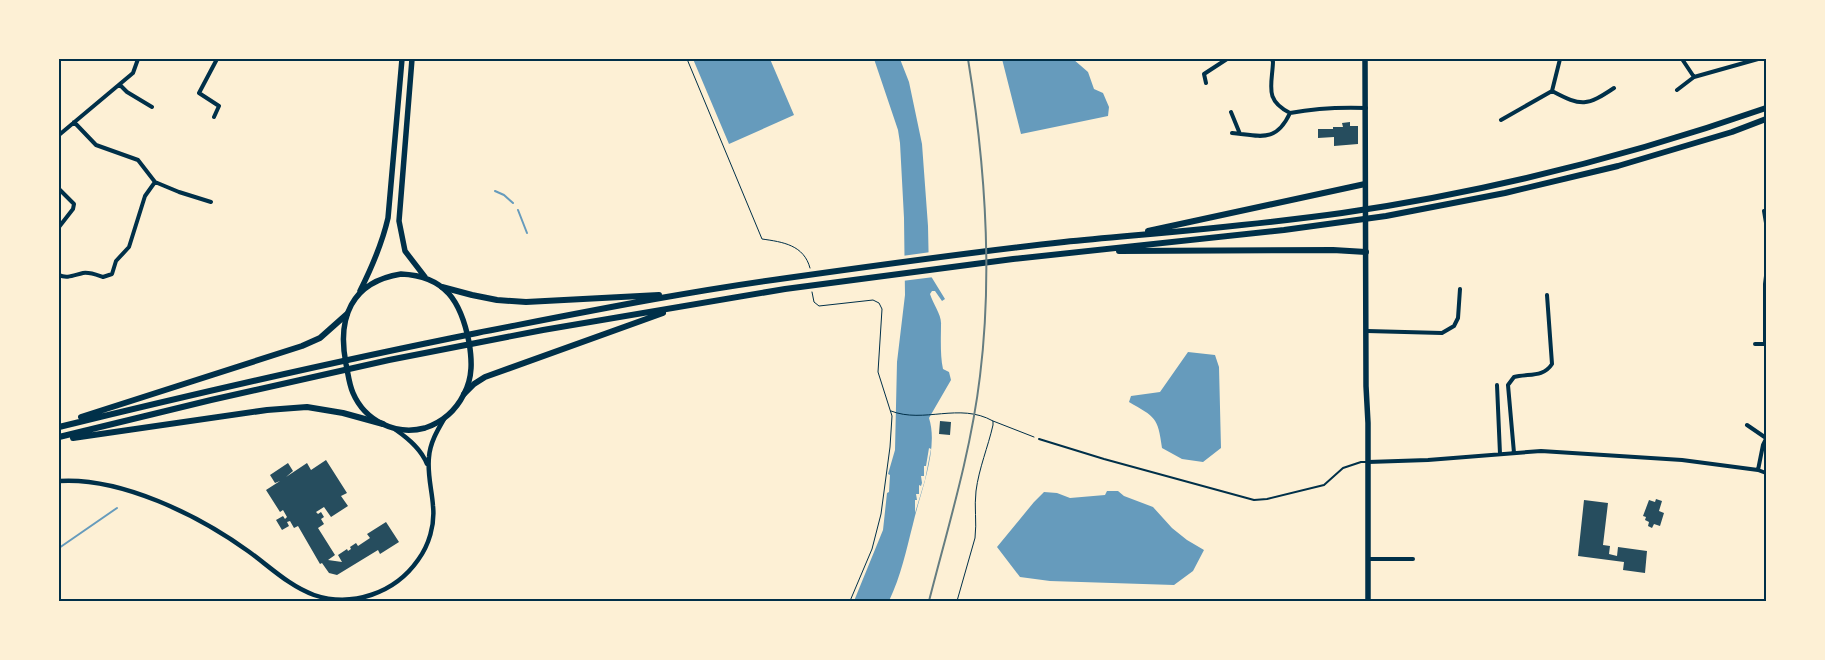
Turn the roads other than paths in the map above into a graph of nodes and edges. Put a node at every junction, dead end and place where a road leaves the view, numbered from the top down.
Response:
1 (138, 59) edge
2 (217, 59) edge
3 (402, 59) edge
4 (412, 59) edge
5 (1227, 59) edge
6 (1272, 59) edge
7 (1365, 59) edge
8 (1560, 59) edge
9 (1682, 59) edge
10 (1758, 59) edge
11 (1694, 77) junction
12 (1206, 83) dead end
13 (120, 85) junction
14 (1614, 88) dead end
15 (1677, 90) dead end
16 (1552, 91) junction
17 (152, 107) dead end
18 (1366, 108) junction
19 (1766, 108) edge
20 (1231, 112) dead end
21 (1290, 113) junction
22 (214, 117) dead end
23 (1766, 119) edge
24 (1501, 120) dead end
25 (74, 122) junction
26 (1232, 133) dead end
27 (1240, 134) junction
28 (59, 135) edge
29 (156, 182) junction
30 (1365, 184) junction
31 (59, 189) edge
32 (211, 202) dead end
33 (1764, 211) dead end
34 (1766, 223) edge
35 (59, 227) edge
36 (1108, 238) junction
37 (1105, 250) junction
38 (1366, 252) junction
39 (59, 275) edge
40 (1766, 276) edge
41 (425, 277) junction
42 (442, 287) junction
43 (1460, 289) dead end
44 (684, 294) junction
45 (358, 295) junction
46 (1547, 295) dead end
47 (680, 306) junction
48 (347, 314) junction
49 (1367, 331) junction
50 (1755, 344) dead end
51 (1765, 344) edge
52 (1497, 385) dead end
53 (464, 394) junction
54 (445, 418) junction
55 (383, 424) junction
56 (1747, 425) dead end
57 (59, 426) edge
58 (395, 428) junction
59 (1766, 438) edge
60 (59, 439) edge
61 (1039, 439) road end
62 (1514, 453) junction
63 (1500, 454) junction
64 (1368, 462) junction
65 (428, 468) junction
66 (1758, 470) junction
67 (1766, 473) edge
68 (59, 481) edge
69 (1368, 559) junction
70 (1414, 559) dead end
71 (1368, 601) edge

1 - 13 street
2 - 22 street
3 - 45 main road
4 - 41 main road
5 - 12 street
6 - 21 street
7 - 18 main road
8 - 16 street
9 - 11 street
10 - 11 street
11 - 15 street
13 - 17 street
13 - 25 street
14 - 16 street
16 - 24 street
18 - 21 street
18 - 30 main road
19 - 36 highway
20 - 27 street
21 - 27 street
23 - 37 highway
25 - 28 street
25 - 29 street
26 - 27 street
29 - 32 street
29 - 39 street
30 - 36 highway
30 - 38 main road
31 - 35 street
33 - 34 street
36 - 44 highway
37 - 38 highway
37 - 47 highway
38 - 49 main road
40 - 51 street
41 - 42 main road
41 - 45 main road
42 - 44 highway
42 - 53 main road
43 - 49 street
44 - 57 highway
45 - 48 main road
46 - 62 street
47 - 53 highway
47 - 60 highway
48 - 55 main road
48 - 57 highway
49 - 64 main road
50 - 51 street
52 - 63 street
53 - 54 main road
54 - 58 main road
54 - 65 street
55 - 58 main road
55 - 60 highway
56 - 59 street
58 - 65 street
59 - 66 street
61 - 64 lane
62 - 63 street
62 - 66 street
63 - 64 street
64 - 69 main road
65 - 68 street
66 - 67 street
69 - 70 street
69 - 71 main road

